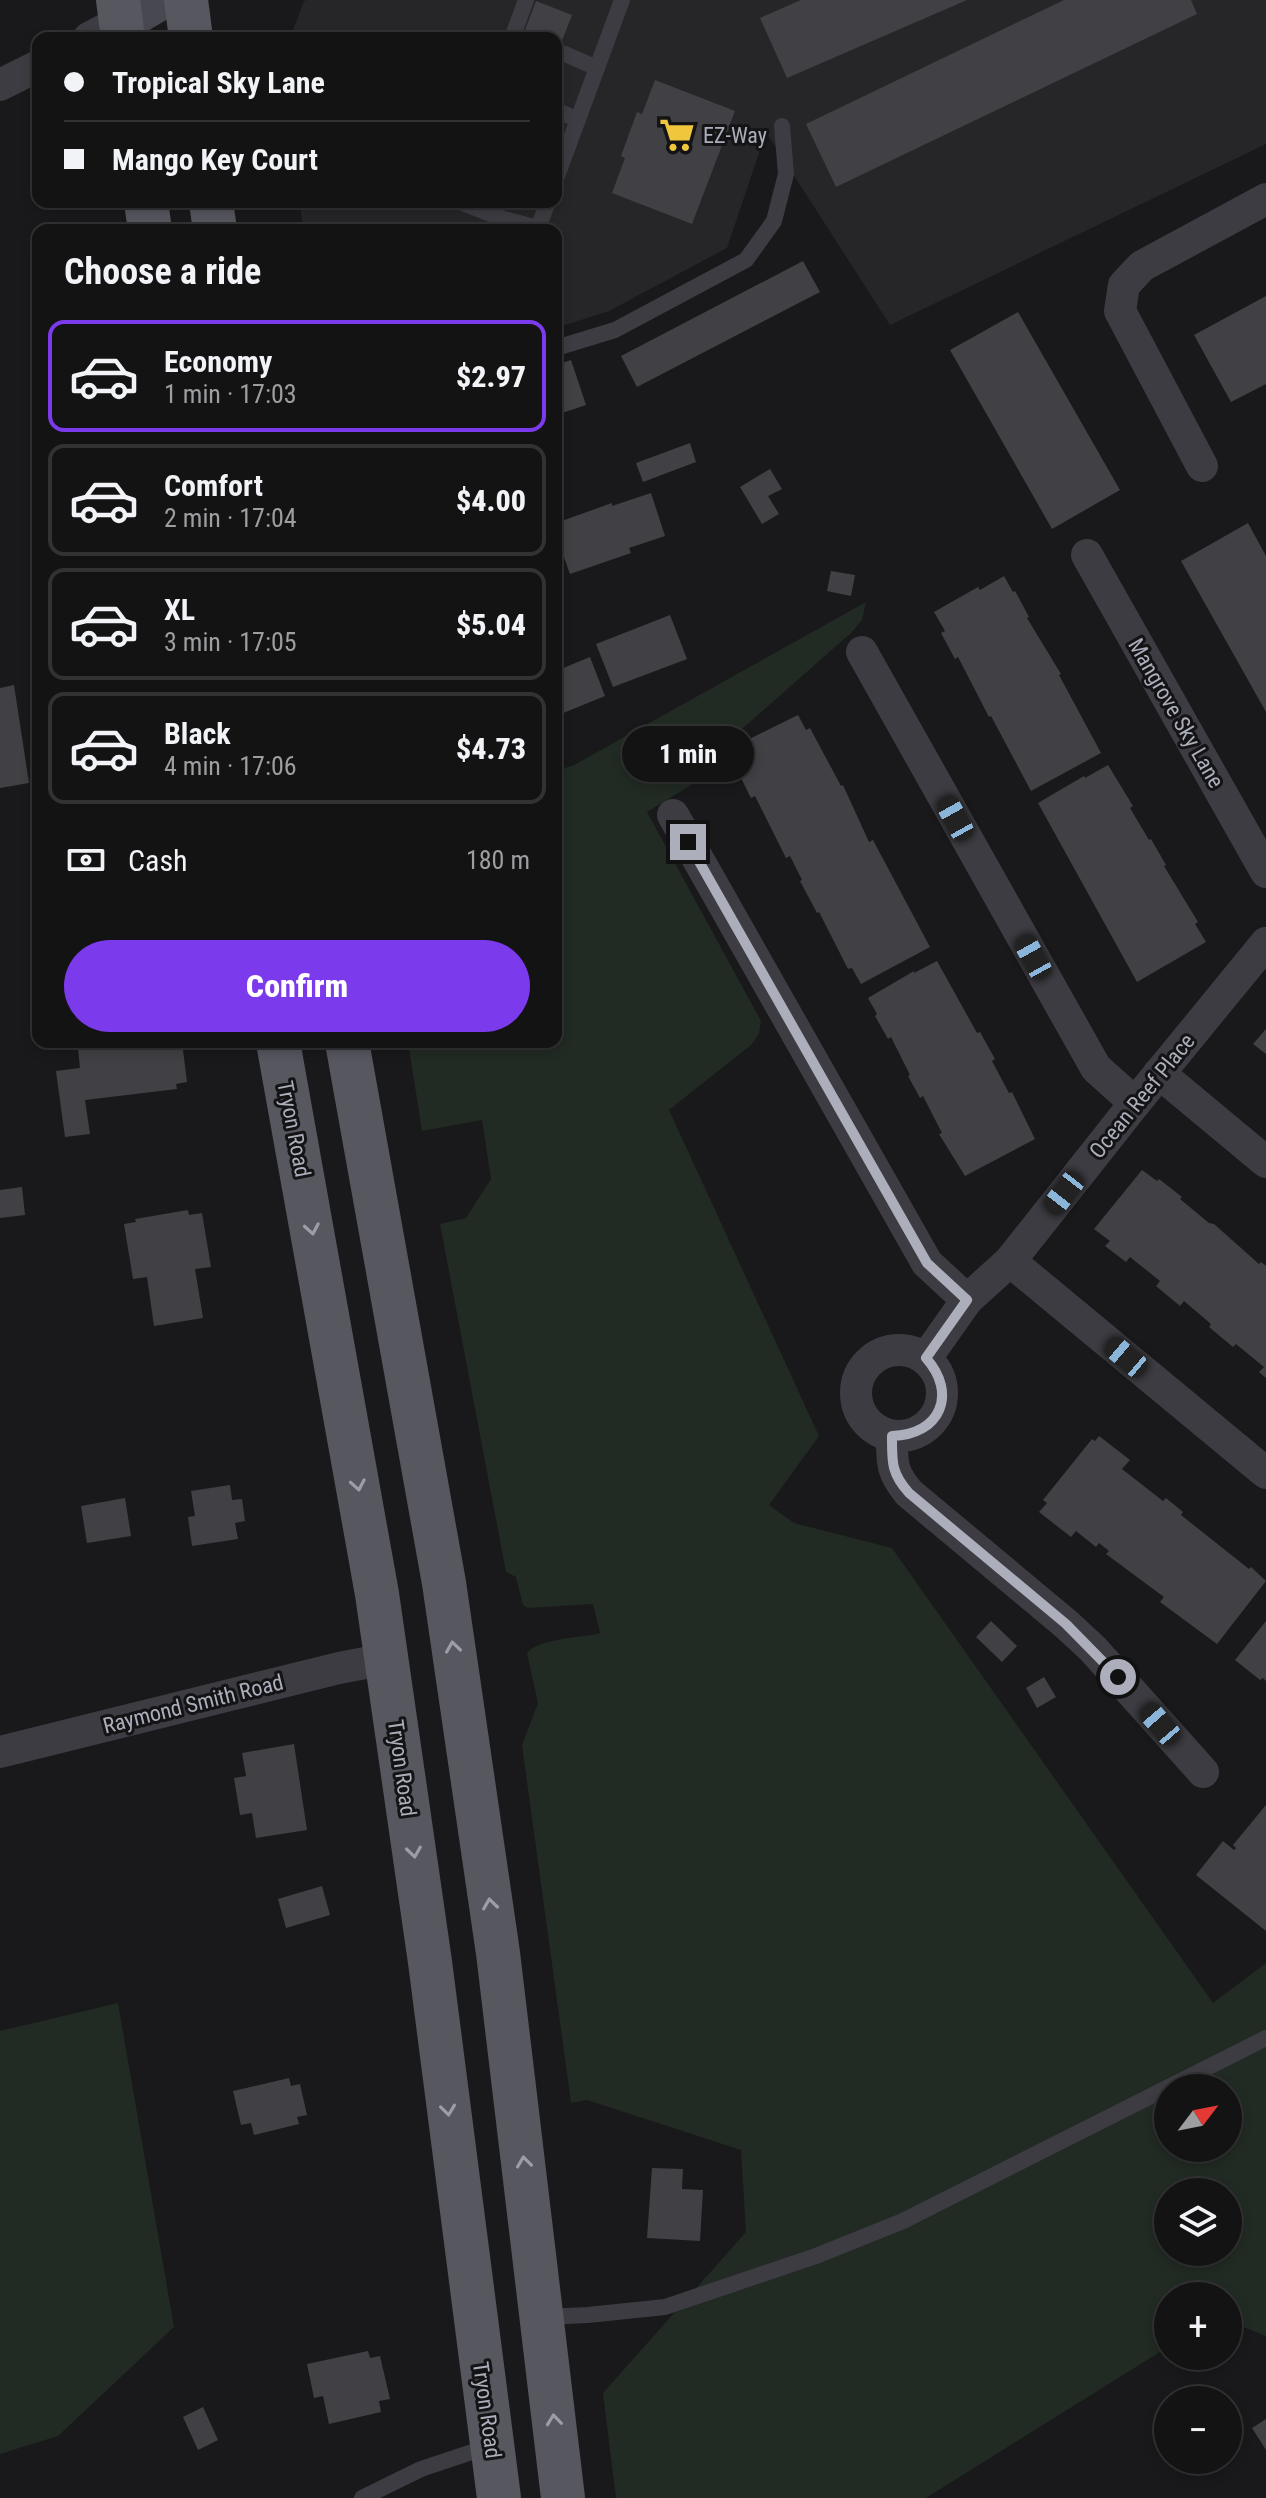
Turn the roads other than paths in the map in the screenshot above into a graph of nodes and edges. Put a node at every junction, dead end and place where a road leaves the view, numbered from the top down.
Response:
1 (186, 0) edge
2 (526, 0) edge
3 (622, 0) edge
4 (190, 32) edge
5 (519, 32) edge
6 (565, 54) dead end
7 (597, 68) junction
8 (32, 69) edge
9 (0, 85) edge
10 (562, 113) edge
11 (578, 120) junction
12 (782, 126) dead end
13 (562, 160) edge
14 (1266, 199) edge
15 (472, 208) edge
16 (503, 224) edge
17 (562, 346) edge
18 (1202, 466) dead end
19 (1087, 555) dead end
20 (862, 652) dead end
21 (673, 815) dead end
22 (1266, 872) edge
23 (1266, 943) edge
24 (279, 1048) edge
25 (348, 1048) edge
26 (1159, 1073) junction
27 (1135, 1103) junction
28 (1266, 1162) edge
29 (1010, 1261) junction
30 (967, 1300) junction
31 (926, 1358) junction
32 (892, 1436) junction
33 (1266, 1473) edge
34 (386, 1659) junction
35 (0, 1752) edge
36 (1203, 1772) dead end
37 (1266, 2038) edge
38 (542, 2317) junction
39 (492, 2445) junction
40 (362, 2498) edge
41 (499, 2498) edge
42 (563, 2498) edge

1 - 4 main road
2 - 5 lane
3 - 7 lane
6 - 7 lane
7 - 11 lane
8 - 9 street
10 - 11 lane
11 - 13 lane
12 - 17 lane
14 - 18 street
15 - 16 lane
19 - 22 street, Mangrove Sky Lane
20 - 27 street
21 - 30 street
23 - 26 street, Ocean Reef Place
24 -> 34 main road, Tryon Road
38 -> 25 main road
26 - 27 street, Ocean Reef Place
26 - 28 street
27 - 29 street, Ocean Reef Place
29 - 30 street, Ocean Reef Place
29 - 33 street
30 - 31 street, Ocean Reef Place
31 - 32 street
31 - 32 street
32 - 36 street
34 - 35 street, Raymond Smith Road
34 -> 39 main road, Tryon Road
37 - 38 lane
42 -> 38 main road
39 - 40 lane
39 - 41 main road, Tryon Road

